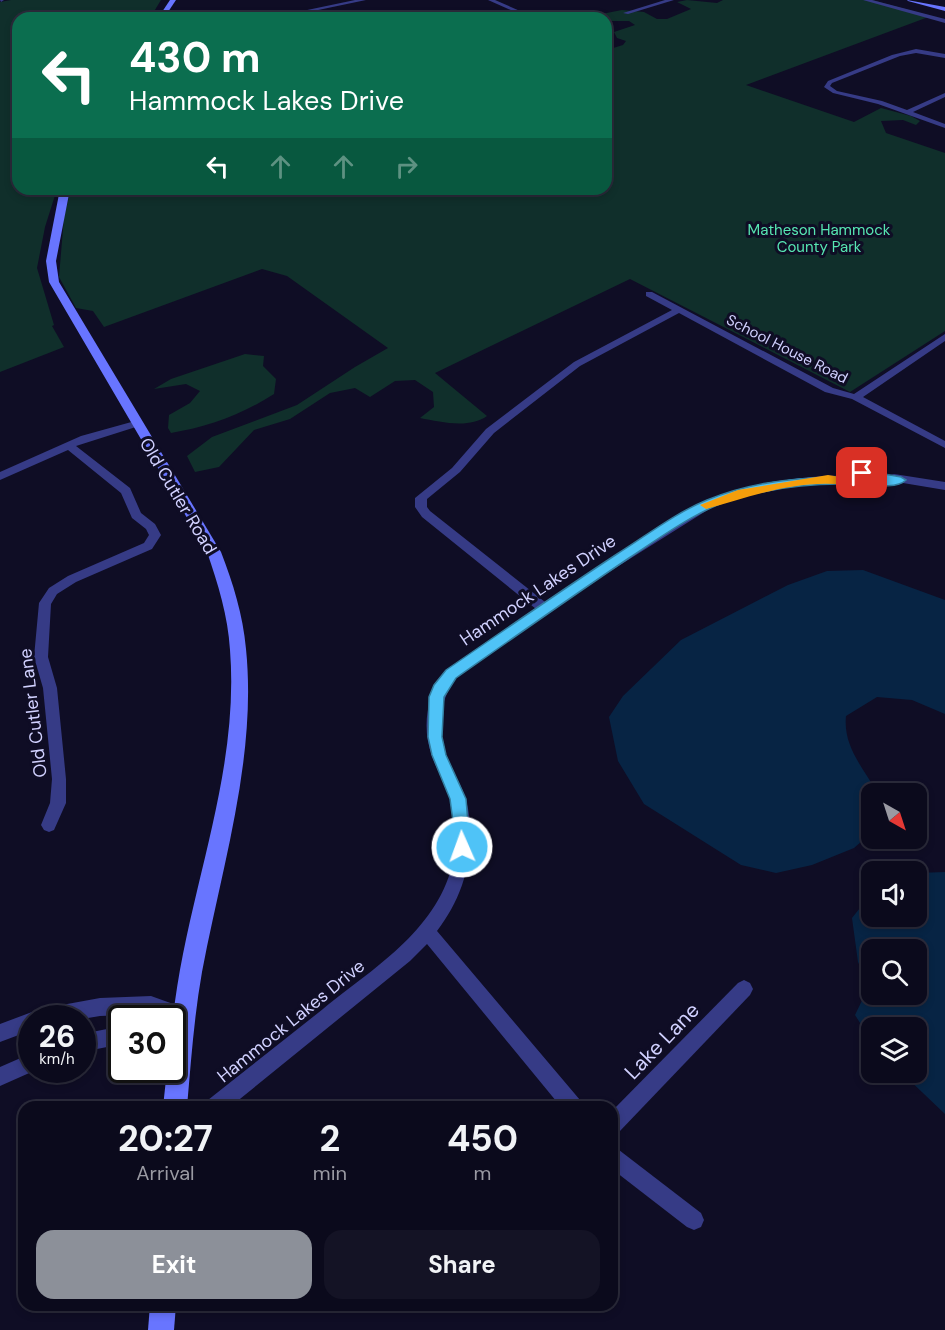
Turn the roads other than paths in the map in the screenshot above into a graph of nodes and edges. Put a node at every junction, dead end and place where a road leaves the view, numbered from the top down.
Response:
1 (363, 0) edge
2 (507, 0) edge
3 (671, 0) edge
4 (866, 0) edge
5 (910, 0) edge
6 (352, 1) edge
7 (495, 1) edge
8 (945, 9) edge
9 (300, 12) edge
10 (517, 12) edge
11 (626, 13) dead end
12 (945, 21) edge
13 (945, 56) edge
14 (945, 95) edge
15 (908, 112) junction
16 (945, 126) edge
17 (64, 195) edge
18 (649, 294) dead end
19 (678, 310) junction
20 (945, 338) edge
21 (856, 397) junction
22 (135, 424) junction
23 (945, 445) edge
24 (72, 447) junction
25 (0, 476) edge
26 (945, 486) edge
27 (545, 609) junction
28 (49, 825) dead end
29 (428, 933) junction
30 (744, 989) dead end
31 (181, 1005) edge
32 (18, 1027) edge
33 (0, 1034) edge
34 (18, 1069) edge
35 (0, 1077) edge
36 (177, 1083) edge
37 (176, 1101) edge
38 (222, 1101) edge
39 (568, 1101) edge
40 (618, 1119) edge
41 (618, 1162) edge
42 (694, 1220) dead end
43 (163, 1311) edge
44 (161, 1330) edge

1 - 6 street
2 - 7 street
3 - 11 street
4 - 12 street
5 - 8 main road
6 - 9 street
7 - 10 street
13 - 15 street
14 - 15 street
15 - 16 street
17 - 22 main road, Old Cutler Road
18 - 19 street, School House Road
19 - 21 street, School House Road
19 - 27 street
20 - 21 street
21 - 23 street, School House Road
22 - 24 street
22 - 31 main road, Old Cutler Road
24 - 25 street
24 - 28 street, Old Cutler Lane
26 - 27 street, Hammock Lakes Drive
27 - 29 street, Hammock Lakes Drive
29 - 38 street, Hammock Lakes Drive
29 - 39 street
30 - 40 street, Lake Lane
32 - 33 street
34 - 35 street
36 - 37 main road, Old Cutler Road
41 - 42 street
43 - 44 main road

